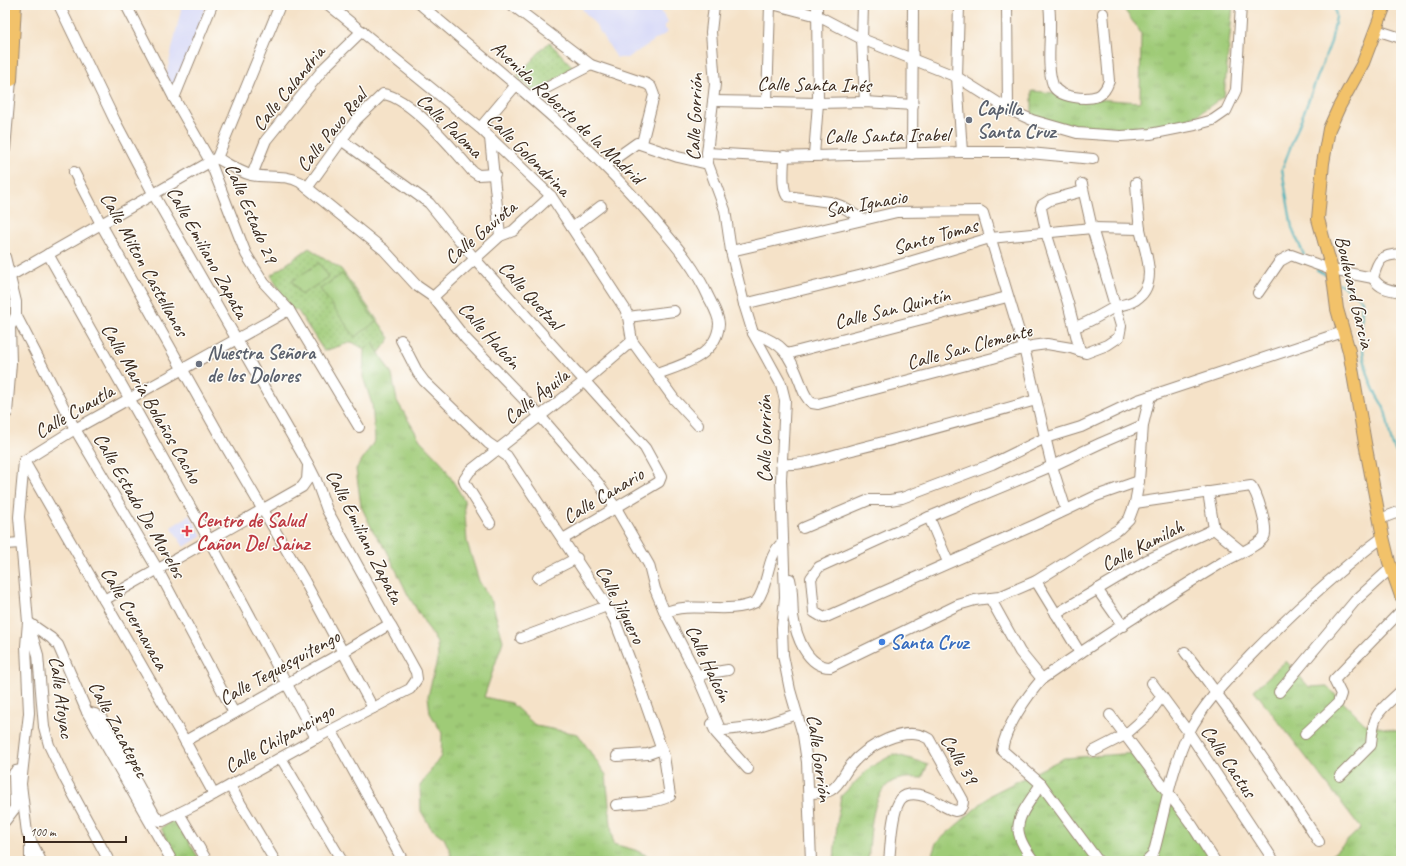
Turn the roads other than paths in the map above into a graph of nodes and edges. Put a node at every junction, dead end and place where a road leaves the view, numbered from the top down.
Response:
1 (15, 5) edge
2 (59, 5) edge
3 (126, 5) edge
4 (212, 5) edge
5 (280, 5) edge
6 (329, 5) edge
7 (421, 5) edge
8 (512, 5) edge
9 (714, 5) edge
10 (770, 5) edge
11 (776, 5) edge
12 (817, 5) edge
13 (863, 5) edge
14 (912, 5) edge
15 (959, 5) edge
16 (1007, 5) edge
17 (1049, 5) edge
18 (1241, 5) edge
19 (1385, 5) edge
20 (1103, 12) dead end
21 (818, 16) junction
22 (1376, 30) junction
23 (362, 31) junction
24 (1401, 38) edge
25 (862, 39) junction
26 (912, 60) junction
27 (591, 65) junction
28 (8, 67) edge
29 (957, 77) junction
30 (8, 80) edge
31 (516, 84) junction
32 (383, 94) joint
33 (531, 96) junction
34 (174, 98) junction
35 (713, 101) junction
36 (767, 101) junction
37 (865, 102) junction
38 (818, 103) junction
39 (913, 105) junction
40 (1008, 109) junction
41 (480, 128) junction
42 (490, 138) junction
43 (341, 140) junction
44 (642, 143) junction
45 (5, 149) edge
46 (962, 152) junction
47 (707, 153) junction
48 (912, 154) junction
49 (814, 155) junction
50 (784, 156) junction
51 (1093, 159) dead end
52 (214, 160) junction
53 (708, 164) junction
54 (606, 165) junction
55 (74, 172) dead end
56 (495, 174) junction
57 (252, 175) junction
58 (1136, 183) dead end
59 (307, 188) junction
60 (154, 195) junction
61 (551, 196) junction
62 (601, 206) dead end
63 (862, 219) junction
64 (101, 224) junction
65 (572, 228) junction
66 (1092, 228) junction
67 (1140, 229) junction
68 (1046, 232) junction
69 (500, 236) junction
70 (990, 238) junction
71 (731, 252) junction
72 (48, 254) junction
73 (1401, 254) edge
74 (5, 258) edge
75 (474, 258) junction
76 (1332, 270) junction
77 (10, 276) junction
78 (1373, 278) junction
79 (9, 287) edge
80 (1401, 292) edge
81 (1258, 293) dead end
82 (433, 297) junction
83 (1007, 297) junction
84 (744, 304) junction
85 (1116, 307) junction
86 (289, 310) junction
87 (674, 310) dead end
88 (16, 315) junction
89 (628, 317) junction
90 (1074, 328) junction
91 (1343, 332) junction
92 (753, 333) junction
93 (236, 339) junction
94 (401, 340) dead end
95 (632, 341) junction
96 (1024, 348) junction
97 (1080, 351) junction
98 (787, 354) junction
99 (182, 369) junction
100 (657, 374) junction
101 (585, 381) junction
102 (1150, 396) junction
103 (131, 399) junction
104 (1036, 400) junction
105 (7, 413) dead end
106 (540, 416) junction
107 (698, 425) dead end
108 (1143, 425) junction
109 (360, 427) dead end
110 (75, 429) junction
111 (1045, 438) junction
112 (498, 449) junction
113 (24, 461) junction
114 (308, 464) junction
115 (781, 464) junction
116 (1052, 466) junction
117 (660, 480) joint
118 (1139, 481) junction
119 (1208, 492) junction
120 (1135, 503) junction
121 (616, 508) junction
122 (1066, 510) junction
123 (262, 511) junction
124 (1401, 511) edge
125 (929, 517) junction
126 (1380, 520) junction
127 (490, 523) dead end
128 (803, 528) dead end
129 (1214, 529) junction
130 (1383, 537) junction
131 (563, 539) junction
132 (210, 540) junction
133 (783, 542) junction
134 (5, 544) edge
135 (21, 544) junction
136 (1241, 552) junction
137 (577, 558) junction
138 (948, 562) junction
139 (1391, 568) junction
140 (158, 570) junction
141 (784, 570) junction
142 (538, 578) dead end
143 (1036, 580) junction
144 (1097, 589) junction
145 (1401, 596) edge
146 (990, 598) junction
147 (104, 600) junction
148 (607, 606) junction
149 (1401, 611) edge
150 (665, 613) junction
151 (1056, 614) junction
152 (28, 622) junction
153 (390, 624) junction
154 (1123, 626) junction
155 (521, 638) dead end
156 (343, 652) junction
157 (1185, 652) dead end
158 (1080, 653) junction
159 (728, 670) dead end
160 (697, 675) junction
161 (1042, 679) junction
162 (287, 683) junction
163 (1152, 683) dead end
164 (414, 684) joint
165 (1401, 691) edge
166 (1216, 692) junction
167 (1278, 692) dead end
168 (1162, 696) junction
169 (373, 708) junction
170 (711, 710) junction
171 (87, 712) junction
172 (234, 713) junction
173 (797, 714) junction
174 (1110, 715) dead end
175 (331, 730) junction
176 (1189, 733) junction
177 (1305, 734) dead end
178 (1125, 735) junction
179 (316, 738) junction
180 (185, 741) junction
181 (662, 749) junction
182 (1094, 751) dead end
183 (617, 756) dead end
184 (282, 758) junction
185 (748, 769) dead end
186 (22, 770) junction
187 (1340, 776) dead end
188 (1041, 784) junction
189 (230, 786) junction
190 (810, 793) junction
191 (214, 794) junction
192 (1168, 794) junction
193 (616, 805) dead end
194 (178, 813) junction
195 (5, 821) edge
196 (30, 840) junction
197 (1320, 842) dead end
198 (1152, 859) edge
199 (30, 861) edge
200 (41, 861) edge
201 (109, 861) edge
202 (172, 861) edge
203 (208, 861) edge
204 (275, 861) edge
205 (342, 861) edge
206 (403, 861) edge
207 (811, 861) edge
208 (889, 861) edge
209 (1034, 861) edge
210 (1098, 861) edge
211 (1215, 861) edge
212 (1274, 861) edge

1 - 28 main road
2 - 60 street, Calle Emiliano Zapata
3 - 34 street, Calle Estado 29
4 - 34 street
5 - 52 street
6 - 23 street, Calle Golondrina
7 - 31 street, Avenida Roberto de la Madrid
8 - 27 street
9 - 35 street, Calle Gorrión
10 - 36 street
11 - 21 street
12 - 21 street
13 - 25 street
14 - 26 street
15 - 29 street
16 - 40 street
17 - 20 street
18 - 40 street
19 - 22 main road, Boulevard Garcia
21 - 25 street
21 - 38 street
22 - 24 street
22 - 76 main road, Boulevard Garcia
23 - 41 street, Calle Golondrina
23 - 57 street, Calle Calandria
25 - 26 street
25 - 37 street
26 - 29 street
26 - 39 street
27 - 33 street
27 - 44 street
28 - 30 main road
29 - 40 street
29 - 46 street
30 - 45 street
31 - 33 street, Avenida Roberto de la Madrid
31 - 41 street
32 - 43 street, Calle Pavo Real
32 - 56 street, Calle Paloma
33 - 54 street, Avenida Roberto de la Madrid
34 - 52 street, Calle Estado 29
35 - 36 street, Calle Santa Inés
35 - 47 street, Calle Gorrión
36 - 38 street, Calle Santa Inés
37 - 38 street, Calle Santa Inés
37 - 39 street, Calle Santa Inés
38 - 49 street
39 - 48 street
41 - 42 street, Calle Golondrina
42 - 56 street
42 - 61 street, Calle Golondrina
43 - 59 street, Calle Pavo Real
43 - 75 street, Calle Quetzal
44 - 53 street
44 - 54 street
46 - 48 street, Calle Santa Isabel
46 - 51 street, Calle Santa Isabel
47 - 50 street, Calle Santa Isabel
47 - 53 street, Calle Gorrión
48 - 49 street, Calle Santa Isabel
49 - 50 street, Calle Santa Isabel
50 - 63 street
52 - 57 street, Calle Halcón
52 - 60 street
52 - 86 street, Calle Estado 29
53 - 71 street, Calle Gorrión
54 - 100 street, Avenida Roberto de la Madrid
55 - 64 street, Calle Milton Castellanos
56 - 69 street
57 - 59 street, Calle Halcón
58 - 67 street
59 - 82 street, Calle Halcón
60 - 64 street
60 - 93 street, Calle Emiliano Zapata
61 - 65 street, Calle Golondrina
61 - 69 street, Calle Gaviota
62 - 65 street
63 - 70 street, San Ignacio
63 - 71 street, San Ignacio
64 - 72 street
64 - 99 street, Calle Milton Castellanos
65 - 89 street, Calle Golondrina
66 - 67 street, Santo Tomas
66 - 68 street, Santo Tomas
66 - 68 street, Calle San Clemente
66 - 85 street, Calle San Clemente
67 - 85 street
68 - 70 street, Santo Tomas
68 - 90 street
69 - 75 street, Calle Gaviota
70 - 83 street, San Ignacio
70 - 84 street, Santo Tomas
71 - 84 street, Calle Gorrión
72 - 77 street
72 - 103 street, Calle María Bolaños Cacho
73 - 78 street
74 - 77 street
75 - 82 street, Calle Gaviota
75 - 101 street, Calle Quetzal
76 - 78 street
76 - 81 street
76 - 91 main road, Boulevard Garcia
77 - 79 street
78 - 80 street
79 - 88 street
82 - 106 street, Calle Halcón
83 - 96 street, San Ignacio
83 - 98 street, Calle San Quintín
84 - 92 street, Calle Gorrión
85 - 90 street
85 - 97 street, Calle San Clemente
86 - 93 street, Calle Cuautla
86 - 109 street, Calle Estado 29
87 - 89 street
88 - 105 street
88 - 110 street, Calle Estado De Morelos
89 - 95 street, Calle Golondrina
90 - 97 street
91 - 102 street
91 - 126 main road, Boulevard Garcia
92 - 98 street, Calle San Clemente
92 - 115 street, Calle Gorrión
93 - 99 street, Calle Cuautla
93 - 114 street, Calle Emiliano Zapata
94 - 112 street, Calle Jilguero
95 - 100 street, Calle Golondrina
95 - 101 street, Calle Águila
96 - 97 street, Calle San Clemente
96 - 98 street, Calle San Clemente
96 - 104 street, San Ignacio
99 - 103 street, Calle Cuautla
99 - 123 street, Calle Milton Castellanos
100 - 107 street, Calle Golondrina
101 - 106 street, Calle Águila
101 - 117 street, Calle Quetzal
102 - 108 street
102 - 111 street
103 - 110 street, Calle Cuautla
103 - 132 street, Calle María Bolaños Cacho
104 - 111 street, San Ignacio
104 - 115 street
106 - 112 street, Calle Águila
106 - 121 street, Calle Halcón
108 - 116 street
108 - 118 street
110 - 113 street, Calle Cuautla
110 - 140 street, Calle Estado De Morelos
111 - 116 street, San Ignacio
111 - 128 street
112 - 127 street, Calle Águila
112 - 131 street, Calle Jilguero
113 - 135 street
113 - 147 street, Calle Cuernavaca
114 - 123 street
114 - 153 street, Calle Emiliano Zapata
115 - 133 street, Calle Gorrión
116 - 122 street, San Ignacio
116 - 125 street
117 - 121 street, Calle Canario
118 - 120 street
118 - 122 street
119 - 120 street
119 - 129 street, Calle Kamilah
119 - 136 street
120 - 143 street
121 - 131 street, Calle Canario
121 - 150 street, Calle Halcón
122 - 138 street
123 - 132 street
123 - 156 street, Calle Milton Castellanos
124 - 126 street
125 - 138 street
125 - 138 street
126 - 130 main road, Boulevard Garcia
129 - 136 street
129 - 144 street, Calle Kamilah
130 - 139 main road, Boulevard Garcia
130 - 166 street
131 - 137 street, Calle Jilguero
132 - 140 street
132 - 162 street, Calle María Bolaños Cacho
133 - 141 street, Calle Gorrión
133 - 150 street, Calle Halcón
134 - 135 street
135 - 152 street
136 - 154 street
137 - 142 street
137 - 148 street, Calle Jilguero
139 - 145 main road, Boulevard Garcia
139 - 167 street
140 - 147 street
140 - 172 street, Calle Estado De Morelos
141 - 146 street
141 - 173 street, Calle Gorrión
143 - 146 street
143 - 151 street
144 - 151 street, Calle Kamilah
144 - 154 street
146 - 161 street
147 - 180 street, Calle Cuernavaca
148 - 155 street
148 - 181 street, Calle Jilguero
149 - 177 street
150 - 160 street, Calle Halcón
151 - 158 street
152 - 171 street, Calle Zacatepec
152 - 186 street
152 - 201 street, Calle Atoyac
153 - 156 street, Calle Tequesquitengo
153 - 164 street, Calle Emiliano Zapata
154 - 158 street
156 - 162 street, Calle Tequesquitengo
156 - 169 street, Calle Milton Castellanos
157 - 166 street
158 - 161 street
159 - 160 street
160 - 170 street, Calle Halcón
161 - 188 street
162 - 172 street, Calle Tequesquitengo
162 - 179 street, Calle María Bolaños Cacho
163 - 168 street, Calle Cactus
164 - 169 street, Calle Chilpancingo
165 - 187 street
166 - 176 street
166 - 197 street
168 - 176 street, Calle Cactus
168 - 178 street
169 - 175 street, Calle Chilpancingo
170 - 173 street, Calle Halcón
170 - 185 street
171 - 194 street, Calle Chilpancingo
171 - 202 street, Calle Zacatepec
172 - 180 street, Calle Tequesquitengo
173 - 190 street, Calle Gorrión
174 - 178 street
175 - 179 street, Calle Chilpancingo
175 - 206 street
176 - 192 street
176 - 212 street, Calle Cactus
178 - 182 street
178 - 192 street
179 - 184 street, Calle Chilpancingo
180 - 191 street, Calle Cuernavaca
181 - 183 street
181 - 193 street, Calle Jilguero
184 - 189 street, Calle Chilpancingo
184 - 205 street
186 - 195 street
186 - 196 street
188 - 209 street
188 - 210 street
189 - 191 street, Calle Chilpancingo
189 - 204 street
190 - 207 street, Calle Gorrión
190 - 208 street, Calle 39
191 - 194 street, Calle Chilpancingo
192 - 198 street
192 - 211 street
194 - 203 street
196 - 199 street
196 - 200 street

